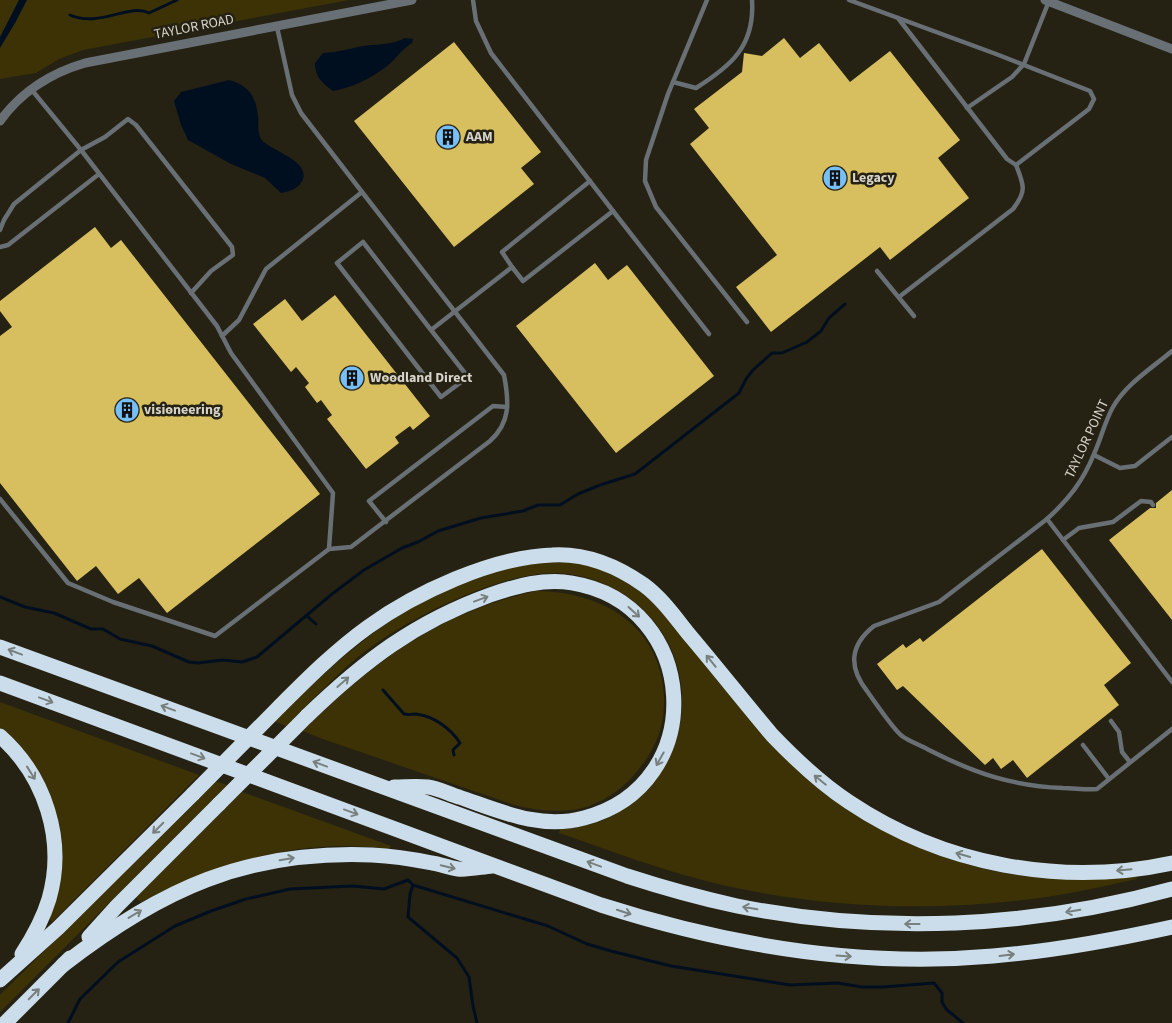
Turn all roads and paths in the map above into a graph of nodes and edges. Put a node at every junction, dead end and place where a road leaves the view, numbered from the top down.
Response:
1 (412, 0) edge
2 (473, 0) edge
3 (707, 0) edge
4 (752, 0) edge
5 (849, 0) edge
6 (1048, 0) edge
7 (898, 18) junction
8 (277, 25) junction
9 (1172, 49) edge
10 (1024, 64) junction
11 (673, 82) junction
12 (31, 89) junction
13 (967, 108) junction
14 (0, 121) edge
15 (81, 150) junction
16 (1016, 165) junction
17 (99, 174) junction
18 (590, 181) junction
19 (362, 192) junction
20 (613, 211) junction
21 (0, 230) edge
22 (0, 247) edge
23 (512, 267) junction
24 (877, 271) dead end
25 (191, 293) junction
26 (899, 297) junction
27 (455, 311) junction
28 (914, 316) dead end
29 (747, 322) dead end
30 (431, 330) junction
31 (709, 334) dead end
32 (222, 336) junction
33 (1172, 351) edge
34 (507, 407) junction
35 (1172, 437) edge
36 (1094, 455) junction
37 (0, 499) edge
38 (1154, 505) dead end
39 (1047, 519) junction
40 (386, 522) junction
41 (1063, 540) junction
42 (329, 549) junction
43 (0, 647) edge
44 (1172, 682) edge
45 (0, 683) edge
46 (1111, 721) dead end
47 (1172, 729) edge
48 (0, 736) edge
49 (1082, 745) dead end
50 (1130, 762) junction
51 (1109, 779) junction
52 (383, 787) junction
53 (1172, 862) edge
54 (496, 866) junction
55 (1172, 889) edge
56 (1172, 927) edge
57 (63, 965) junction
58 (14, 966) junction
59 (0, 980) edge
60 (5, 1023) edge

1 - 8 street, TAYLOR ROAD
2 - 18 lane
3 - 11 lane
4 - 11 lane
5 - 7 lane
6 - 9 street
6 - 10 lane
7 - 10 lane
7 - 13 lane
8 - 12 street, TAYLOR ROAD
8 - 19 lane
10 - 13 lane
10 - 16 lane
11 - 29 lane
12 - 14 street, TAYLOR ROAD
12 - 15 lane
13 - 16 lane
15 - 17 lane
15 - 21 lane
15 - 25 lane
16 - 26 lane
17 - 22 lane
17 - 25 lane
18 - 20 lane
18 - 23 lane
19 - 27 lane
19 - 32 lane
20 - 23 lane
20 - 31 lane
23 - 27 lane
24 - 26 lane
25 - 32 lane
26 - 28 lane
27 - 30 lane
27 - 34 lane
30 - 30 lane
32 - 42 lane
33 - 36 lane, TAYLOR POINT
34 - 40 lane
34 - 40 lane
35 - 36 lane
36 - 39 lane, TAYLOR POINT
37 - 42 lane
38 - 41 lane
39 - 41 lane
39 - 51 lane, TAYLOR POINT
40 - 42 lane
41 - 44 lane
52 -> 43 highway
45 -> 54 highway
46 - 50 lane
47 - 50 lane, TAYLOR POINT
48 -> 58 highway
49 - 51 lane
50 - 51 lane, TAYLOR POINT
55 -> 52 highway
57 -> 52 highway, bridge
53 -> 58 highway, bridge
54 -> 56 highway
57 -> 54 highway
60 -> 57 highway
58 - 59 highway

